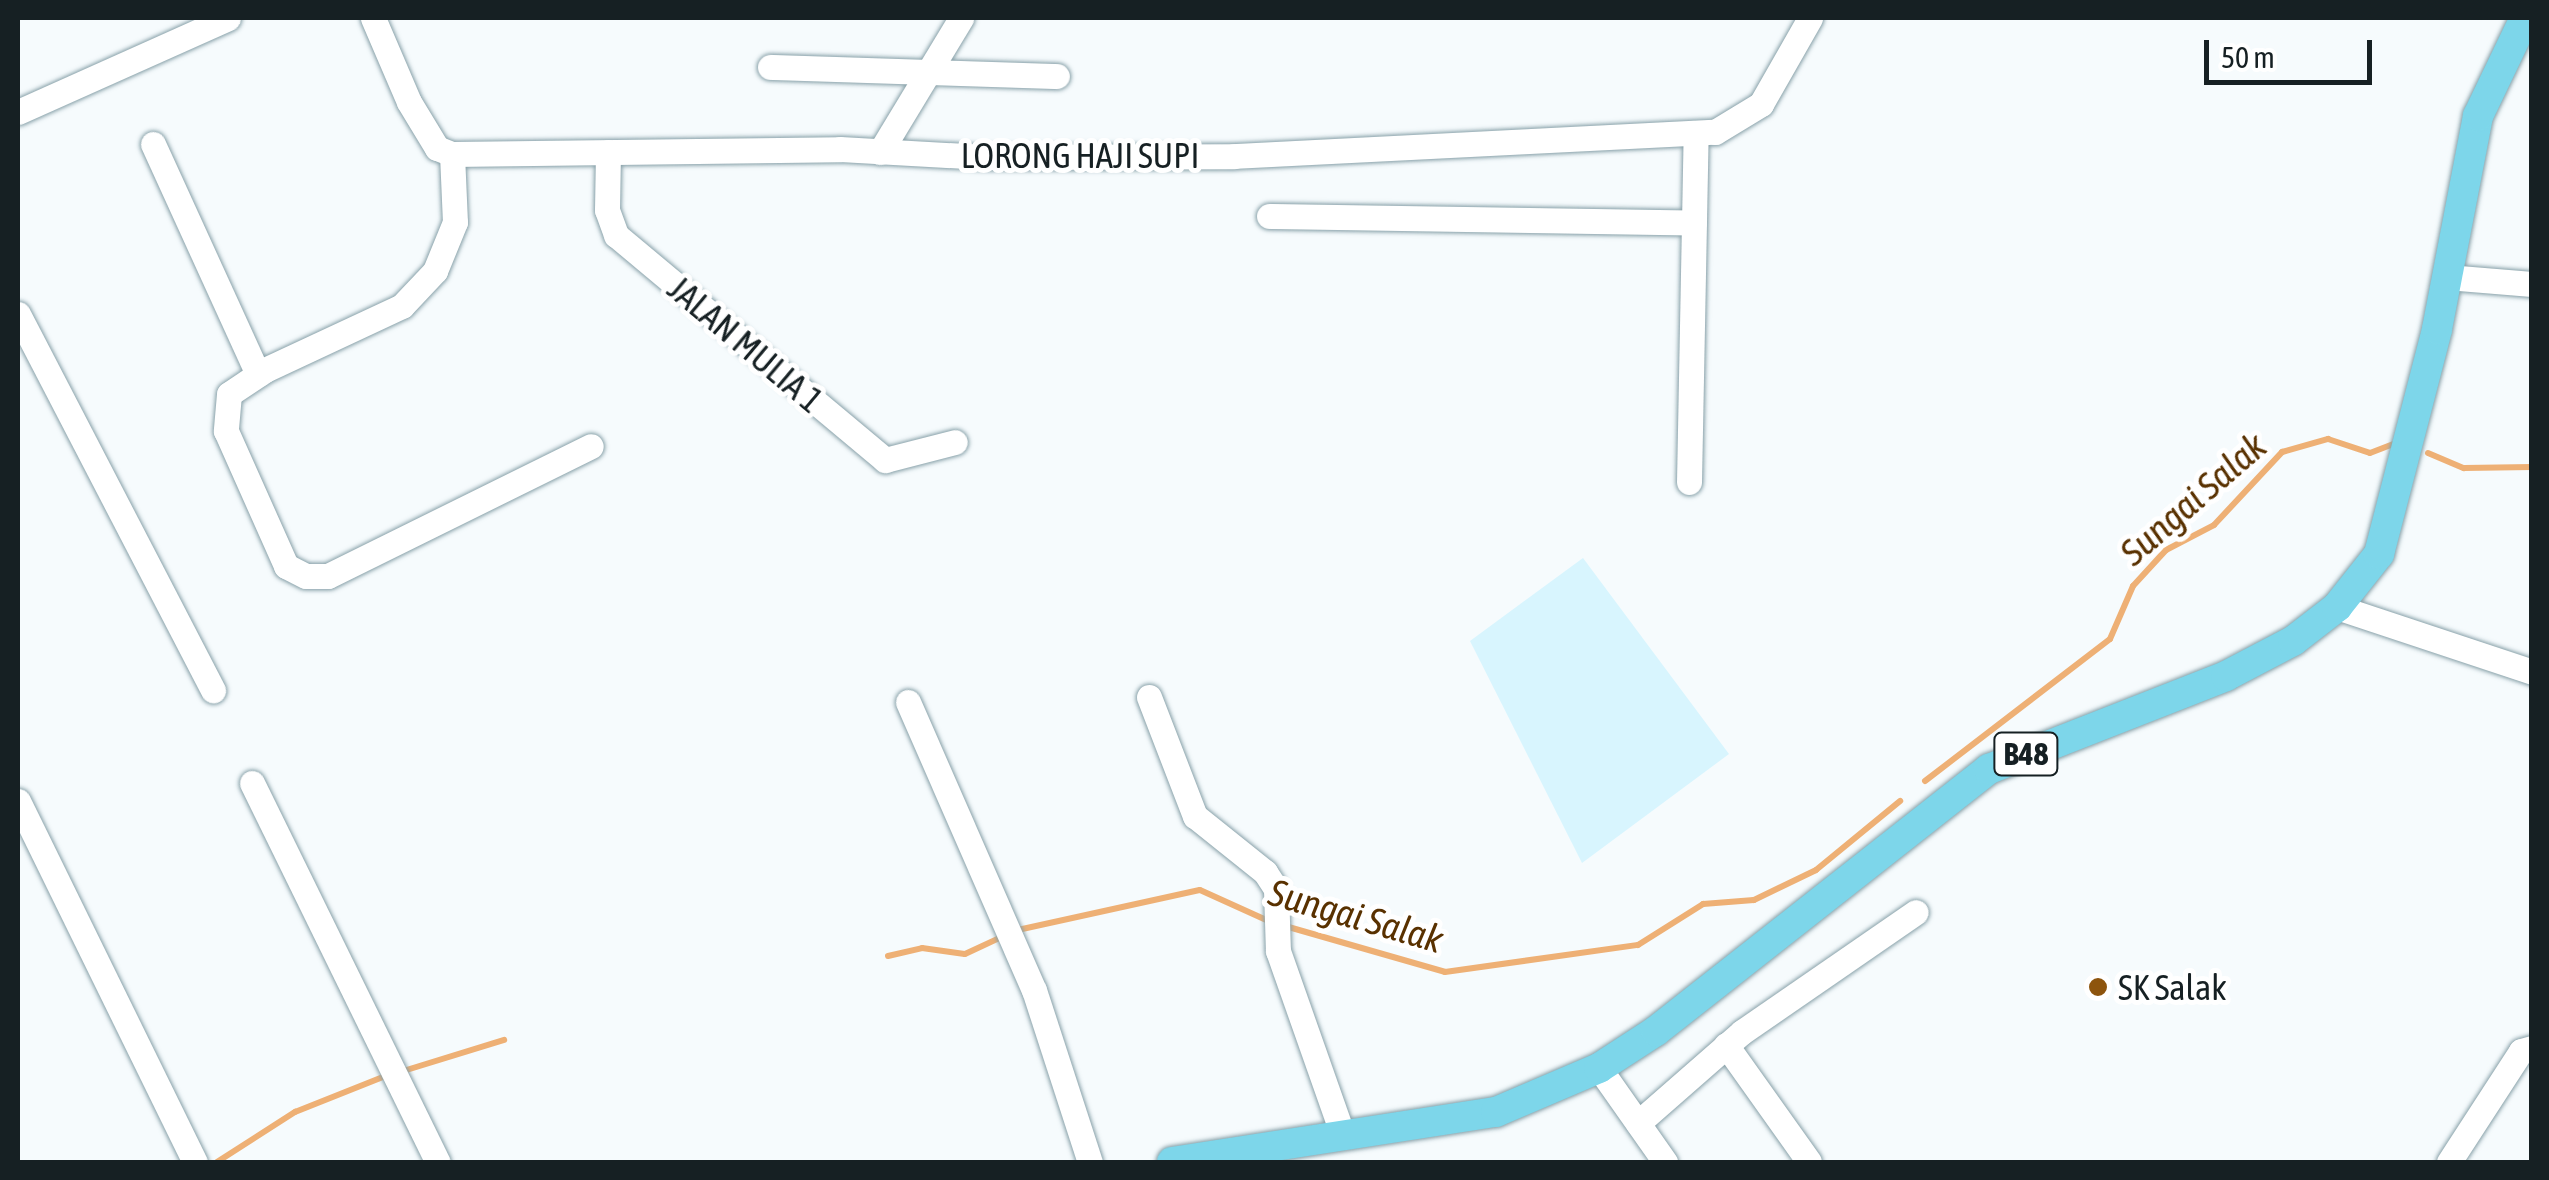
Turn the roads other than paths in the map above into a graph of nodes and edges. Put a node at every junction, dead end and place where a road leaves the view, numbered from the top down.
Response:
1 (228, 18) edge
2 (373, 18) edge
3 (961, 18) edge
4 (1810, 18) edge
5 (2518, 19) edge
6 (770, 68) dead end
7 (928, 72) junction
8 (1057, 76) dead end
9 (18, 112) edge
10 (1696, 133) junction
11 (153, 144) dead end
12 (608, 152) junction
13 (880, 152) junction
14 (452, 154) junction
15 (1269, 216) dead end
16 (1694, 222) junction
17 (2446, 277) junction
18 (2532, 284) edge
19 (18, 314) edge
20 (258, 374) junction
21 (955, 442) dead end
22 (591, 446) dead end
23 (1688, 482) dead end
24 (2337, 607) junction
25 (2532, 672) edge
26 (213, 690) dead end
27 (1149, 697) dead end
28 (908, 702) dead end
29 (252, 782) dead end
30 (18, 801) edge
31 (1916, 912) dead end
32 (1726, 1045) junction
33 (2532, 1048) edge
34 (1599, 1068) junction
35 (1638, 1123) junction
36 (1342, 1133) junction
37 (194, 1160) edge
38 (438, 1162) edge
39 (1090, 1162) edge
40 (1172, 1162) edge
41 (1665, 1162) edge
42 (1809, 1162) edge
43 (2449, 1162) edge

1 - 9 street
2 - 14 street
3 - 7 street
4 - 10 street, LORONG HAJI SUPI
5 - 17 main road, B48
6 - 7 street
7 - 8 street
7 - 13 street
10 - 13 street, LORONG HAJI SUPI
10 - 16 street
11 - 20 street
12 - 13 street, LORONG HAJI SUPI
12 - 14 street, LORONG HAJI SUPI
12 - 21 street, JALAN MULIA 1
14 - 20 street
15 - 16 street
16 - 23 street
17 - 18 street
17 - 24 main road, B48
19 - 26 street
20 - 22 street
24 - 25 street
24 - 34 main road, B48
27 - 36 street
28 - 39 street
29 - 38 street
30 - 37 street
31 - 32 street
32 - 35 street
32 - 42 street
33 - 43 street
34 - 35 street
34 - 36 main road, B48
35 - 41 street
36 - 40 main road, B48

